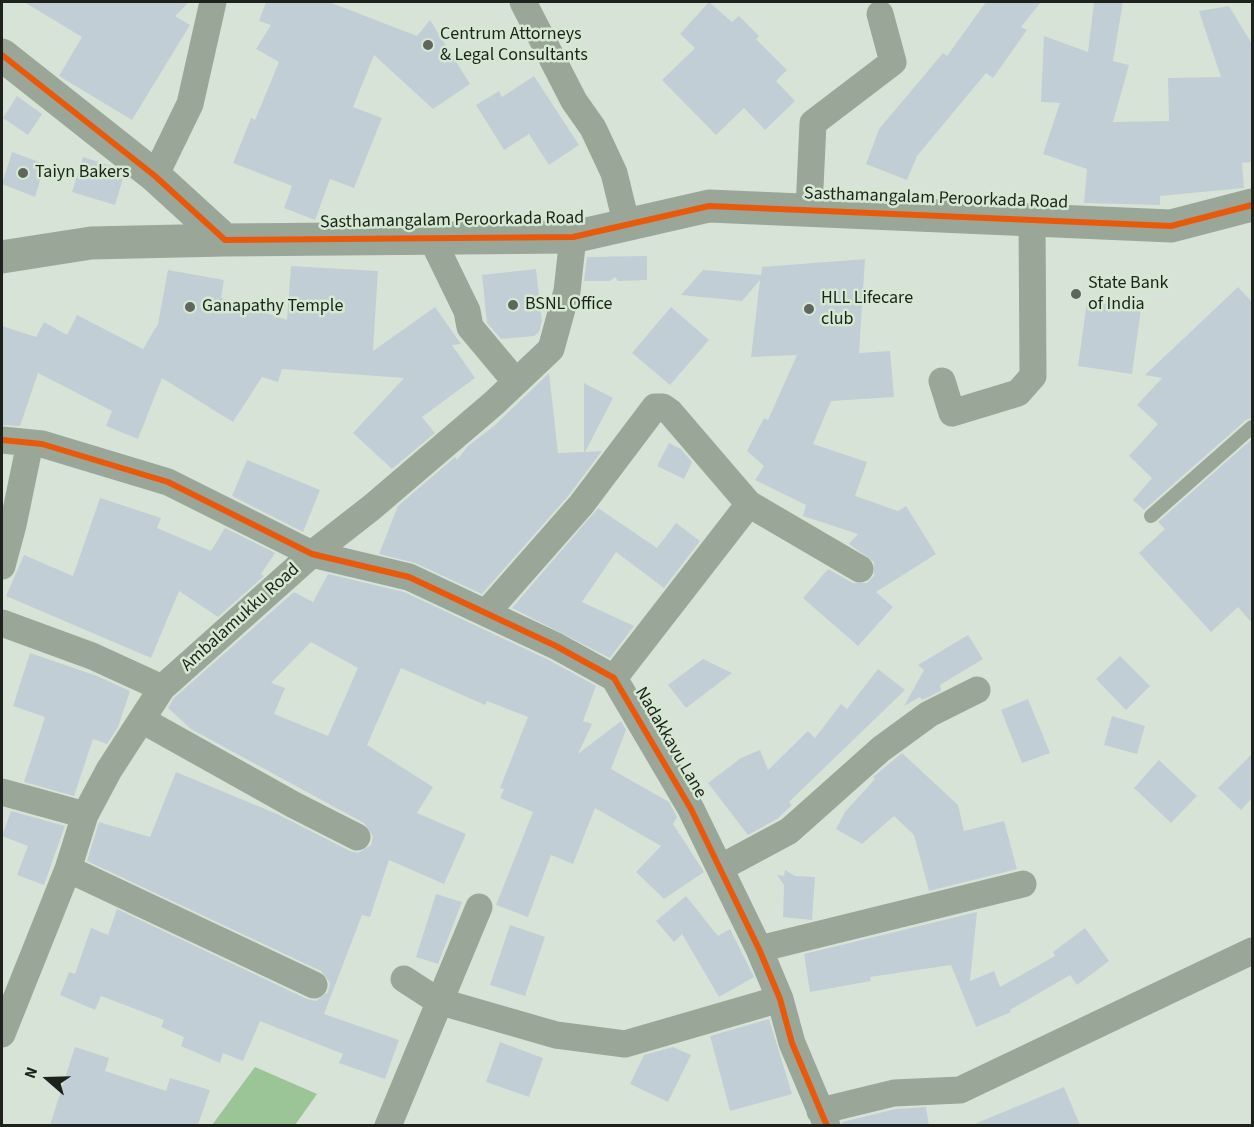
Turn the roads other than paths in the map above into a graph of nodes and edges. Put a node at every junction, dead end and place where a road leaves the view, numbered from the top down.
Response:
1 (213, 2) edge
2 (523, 2) edge
3 (880, 14) dead end
4 (2, 54) edge
5 (155, 176) junction
6 (1252, 205) edge
7 (809, 210) junction
8 (1032, 218) junction
9 (627, 226) junction
10 (573, 237) junction
11 (432, 239) junction
12 (225, 240) junction
13 (2, 257) edge
14 (942, 381) dead end
15 (516, 382) junction
16 (1252, 427) edge
17 (2, 440) edge
18 (30, 443) junction
19 (749, 504) junction
20 (1151, 516) dead end
21 (312, 554) junction
22 (2, 566) edge
23 (860, 569) dead end
24 (486, 613) junction
25 (2, 623) edge
26 (614, 678) junction
27 (162, 688) junction
28 (977, 690) dead end
29 (142, 720) junction
30 (2, 792) edge
31 (85, 815) junction
32 (357, 837) dead end
33 (720, 868) junction
34 (68, 869) junction
35 (1023, 884) dead end
36 (479, 907) dead end
37 (759, 949) junction
38 (1252, 951) edge
39 (404, 978) dead end
40 (314, 985) dead end
41 (780, 999) junction
42 (438, 1001) junction
43 (2, 1034) edge
44 (824, 1118) edge
45 (388, 1125) edge

1 - 5 street
2 - 9 street
3 - 7 street
4 - 5 street
5 - 12 street
6 - 8 street, Sasthamangalam Peroorkada Road
7 - 8 street, Sasthamangalam Peroorkada Road
7 - 9 street, Sasthamangalam Peroorkada Road
8 - 14 street
9 - 10 street, Sasthamangalam Peroorkada Road
10 - 11 street, Sasthamangalam Peroorkada Road
10 - 15 street, Ambalamukku Road
11 - 12 street, Sasthamangalam Peroorkada Road
11 - 15 street
12 - 13 street, Sasthamangalam Peroorkada Road
15 - 21 street, Ambalamukku Road
16 - 20 lane
17 - 18 street, Nadakkavu Lane
18 - 21 street, Nadakkavu Lane
18 - 22 street
19 - 23 street
19 - 24 street
19 - 26 street
21 - 24 street, Nadakkavu Lane
21 - 27 street, Ambalamukku Road
24 - 26 street, Nadakkavu Lane
25 - 27 street
26 - 33 street, Nadakkavu Lane
27 - 29 street, Ambalamukku Road
28 - 33 street
29 - 31 street, Ambalamukku Road
29 - 32 street
30 - 31 street
31 - 34 street, Ambalamukku Road
33 - 37 street, Nadakkavu Lane
34 - 40 street
34 - 43 street, Ambalamukku Road
35 - 37 street
36 - 42 street
37 - 41 street, Nadakkavu Lane
38 - 44 street
39 - 42 street
41 - 42 street
41 - 44 street, Nadakkavu Lane
42 - 45 street

